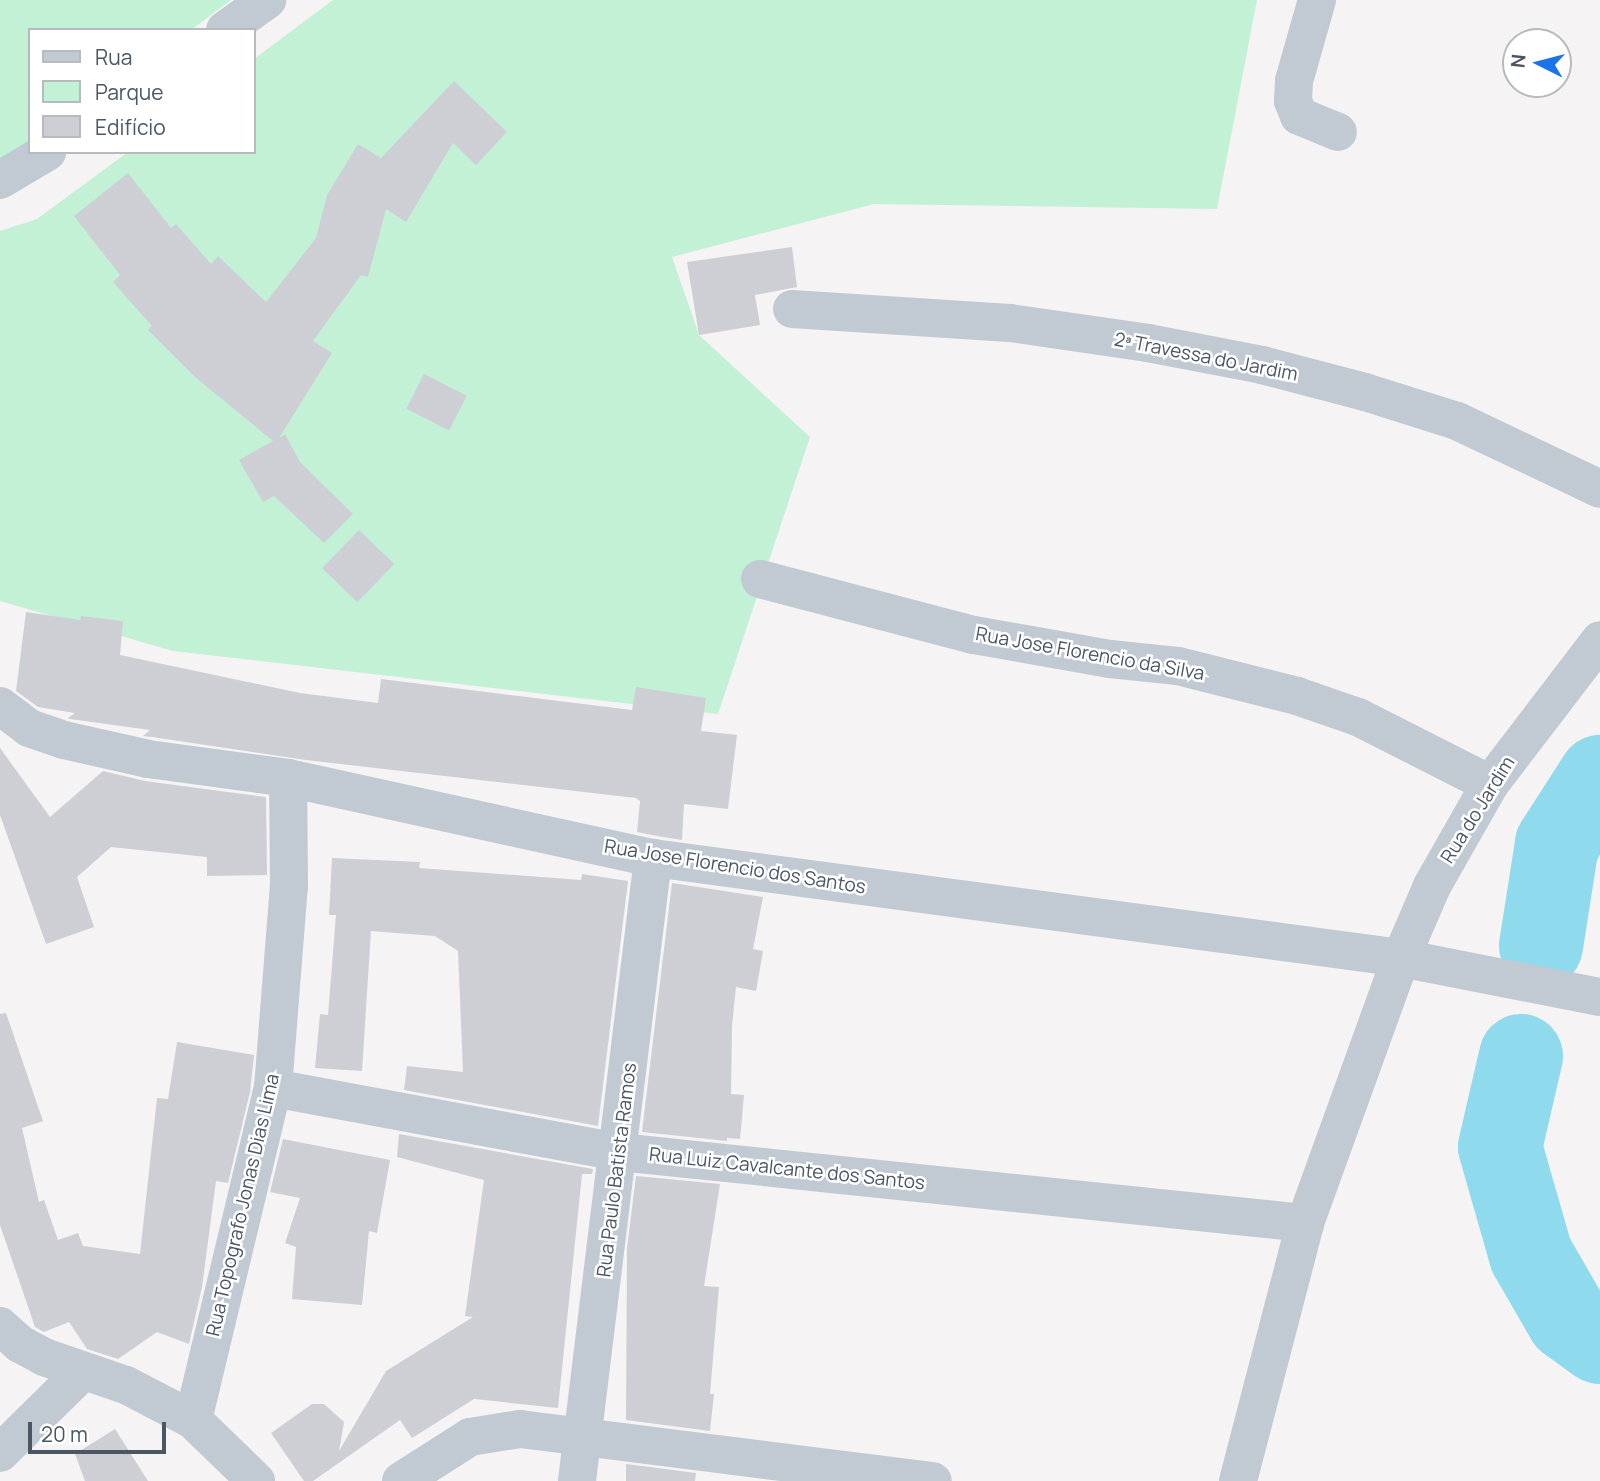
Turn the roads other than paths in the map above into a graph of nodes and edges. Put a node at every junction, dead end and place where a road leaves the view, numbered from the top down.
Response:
1 (267, 0) edge
2 (1317, 0) edge
3 (228, 28) edge
4 (1338, 132) dead end
5 (44, 154) edge
6 (0, 180) edge
7 (792, 309) dead end
8 (1600, 489) edge
9 (760, 579) dead end
10 (1600, 640) edge
11 (0, 706) edge
12 (288, 778) junction
13 (1490, 784) junction
14 (653, 858) junction
15 (1401, 958) junction
16 (1600, 997) edge
17 (273, 1088) junction
18 (619, 1152) junction
19 (1305, 1223) junction
20 (0, 1326) edge
21 (82, 1372) junction
22 (193, 1420) junction
23 (582, 1438) junction
24 (0, 1453) edge
25 (256, 1481) edge
26 (401, 1481) edge
27 (577, 1481) edge
28 (933, 1481) edge
29 (1238, 1481) edge

1 - 3 street
2 - 4 street
5 - 6 street
7 - 8 street, 2ª Travessa do Jardim
9 - 13 street, Rua Jose Florencio da Silva
10 - 13 street, Rua do Jardim
11 - 12 street, Rua Jose Florencio dos Santos
12 - 14 street, Rua Jose Florencio dos Santos
12 - 17 street, Rua Topografo Jonas Dias Lima
13 - 15 street, Rua do Jardim
14 - 15 street, Rua Jose Florencio dos Santos
14 - 18 street, Rua Paulo Batista Ramos
15 - 16 street, Rua Jose Florencio dos Santos
15 - 19 street, Rua do Jardim
17 - 18 street, Rua Luiz Cavalcante dos Santos
17 - 22 street, Rua Topografo Jonas Dias Lima
18 - 19 street, Rua Luiz Cavalcante dos Santos
18 - 23 street, Rua Paulo Batista Ramos
19 - 29 street, Rua do Jardim
20 - 21 street
21 - 22 street
21 - 24 street
22 - 25 street
23 - 26 street
23 - 27 street, Rua Paulo Batista Ramos
23 - 28 street

